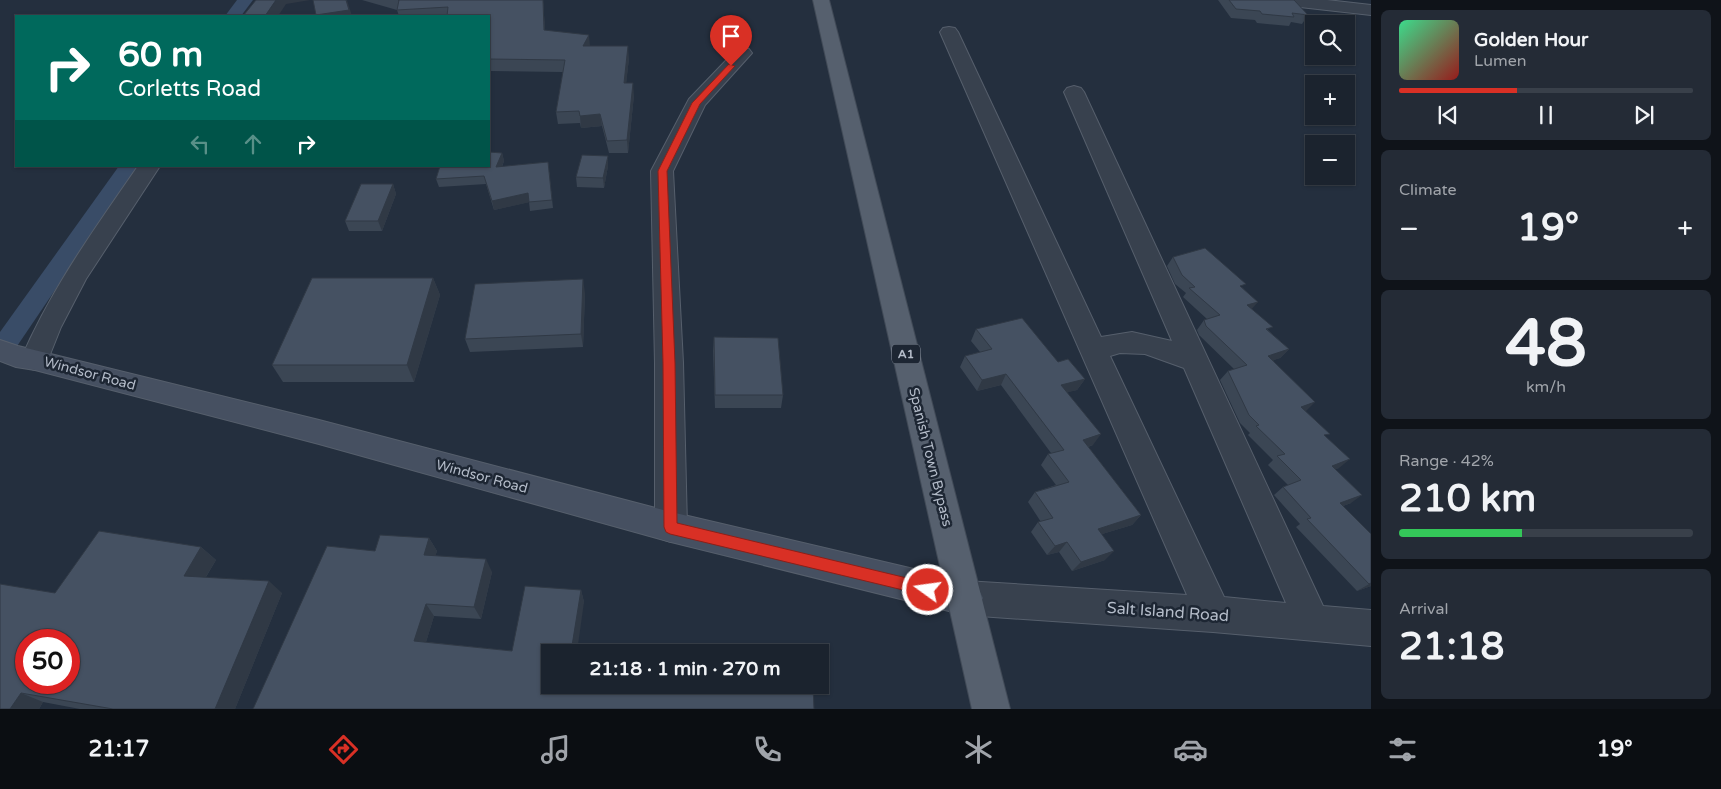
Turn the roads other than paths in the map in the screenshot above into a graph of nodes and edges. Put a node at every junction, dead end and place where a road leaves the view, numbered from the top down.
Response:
1 (821, 0) edge
2 (1282, 0) edge
3 (1371, 10) edge
4 (949, 32) dead end
5 (743, 53) dead end
6 (1074, 92) dead end
7 (148, 167) edge
8 (1093, 351) junction
9 (17, 355) edge
10 (1195, 361) junction
11 (670, 527) junction
12 (965, 598) junction
13 (1212, 614) junction
14 (1312, 622) junction
15 (1371, 628) edge
16 (991, 709) edge

1 - 12 main road, Spanish Town Bypass / A1
2 - 3 street
4 - 8 street
5 - 11 street
6 - 10 street
7 - 9 street
8 - 10 street
8 - 13 street
9 - 11 main road, Windsor Road
10 - 14 street
11 - 12 main road, Windsor Road
12 - 13 street, Salt Island Road
12 - 16 main road, Spanish Town Bypass / A1
13 - 14 street, Salt Island Road
14 - 15 street, Salt Island Road

